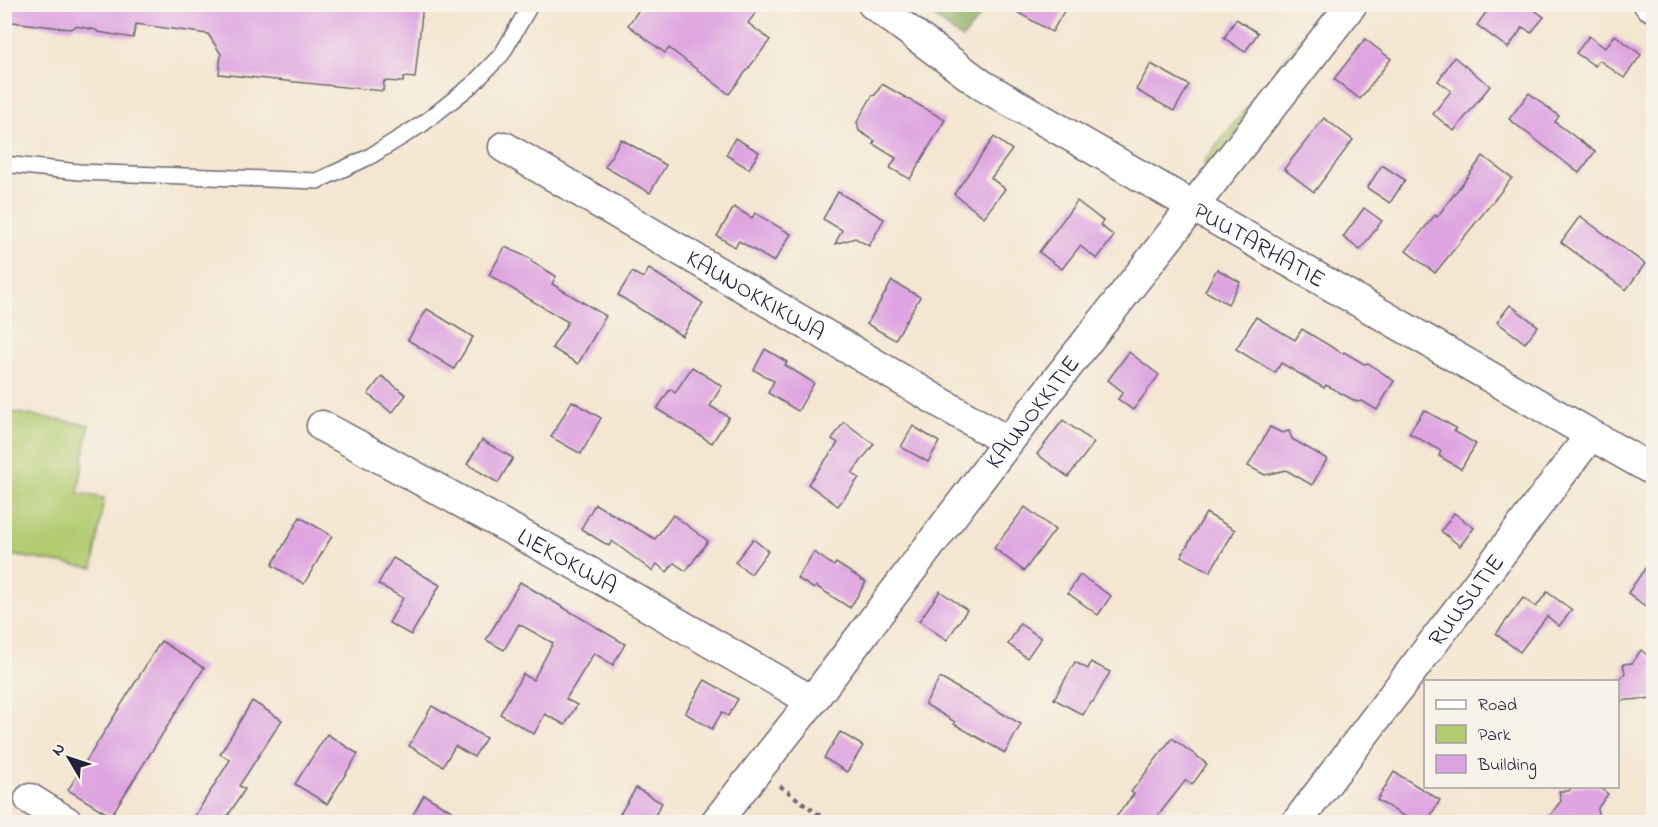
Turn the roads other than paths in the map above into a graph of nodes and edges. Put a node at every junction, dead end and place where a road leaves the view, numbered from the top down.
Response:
1 (531, 4) edge
2 (873, 4) edge
3 (1352, 4) edge
4 (1649, 4) edge
5 (1653, 7) edge
6 (504, 147) dead end
7 (4, 164) edge
8 (1194, 206) junction
9 (322, 426) dead end
10 (1590, 436) junction
11 (1008, 442) junction
12 (1653, 471) edge
13 (812, 701) junction
14 (30, 799) dead end
15 (67, 822) edge
16 (716, 822) edge
17 (1297, 822) edge

1 - 7 lane
2 - 8 street, PUUTARHATIE
3 - 8 street, KAUNOKKITIE
4 - 5 street
6 - 11 street, KAUNOKKIKUJA
8 - 10 street, PUUTARHATIE
8 - 11 street, KAUNOKKITIE
9 - 13 street, LIEKOKUJA
10 - 12 street, PUUTARHATIE
10 - 17 street, RUUSUTIE
11 - 13 street, KAUNOKKITIE
13 - 16 street, KAUNOKKITIE
14 - 15 street

